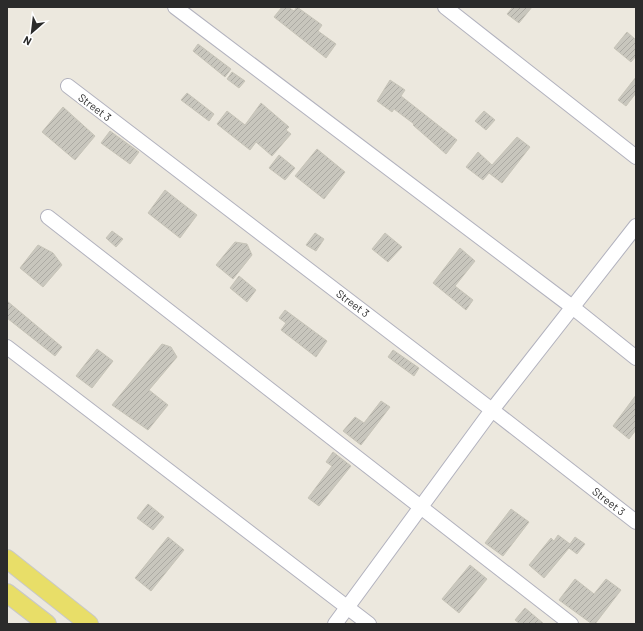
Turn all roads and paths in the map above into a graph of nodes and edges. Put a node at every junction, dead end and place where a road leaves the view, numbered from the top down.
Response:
1 (174, 7) edge
2 (445, 7) edge
3 (68, 86) dead end
4 (636, 157) edge
5 (48, 217) dead end
6 (636, 226) edge
7 (571, 306) junction
8 (7, 347) edge
9 (636, 358) edge
10 (492, 410) junction
11 (421, 506) junction
12 (636, 522) edge
13 (7, 559) edge
14 (7, 593) edge
15 (346, 606) junction
16 (47, 624) edge
17 (89, 624) edge
18 (335, 624) edge
19 (369, 624) edge
20 (571, 624) edge

1 - 7 street
2 - 4 street
3 - 10 street, Street 3
5 - 11 street
6 - 7 street
7 - 9 street
7 - 10 street
8 - 15 street
10 - 11 street
10 - 12 street, Street 3
11 - 15 street
11 - 20 street
13 - 17 main road
14 - 16 main road
15 - 18 street
15 - 19 street

